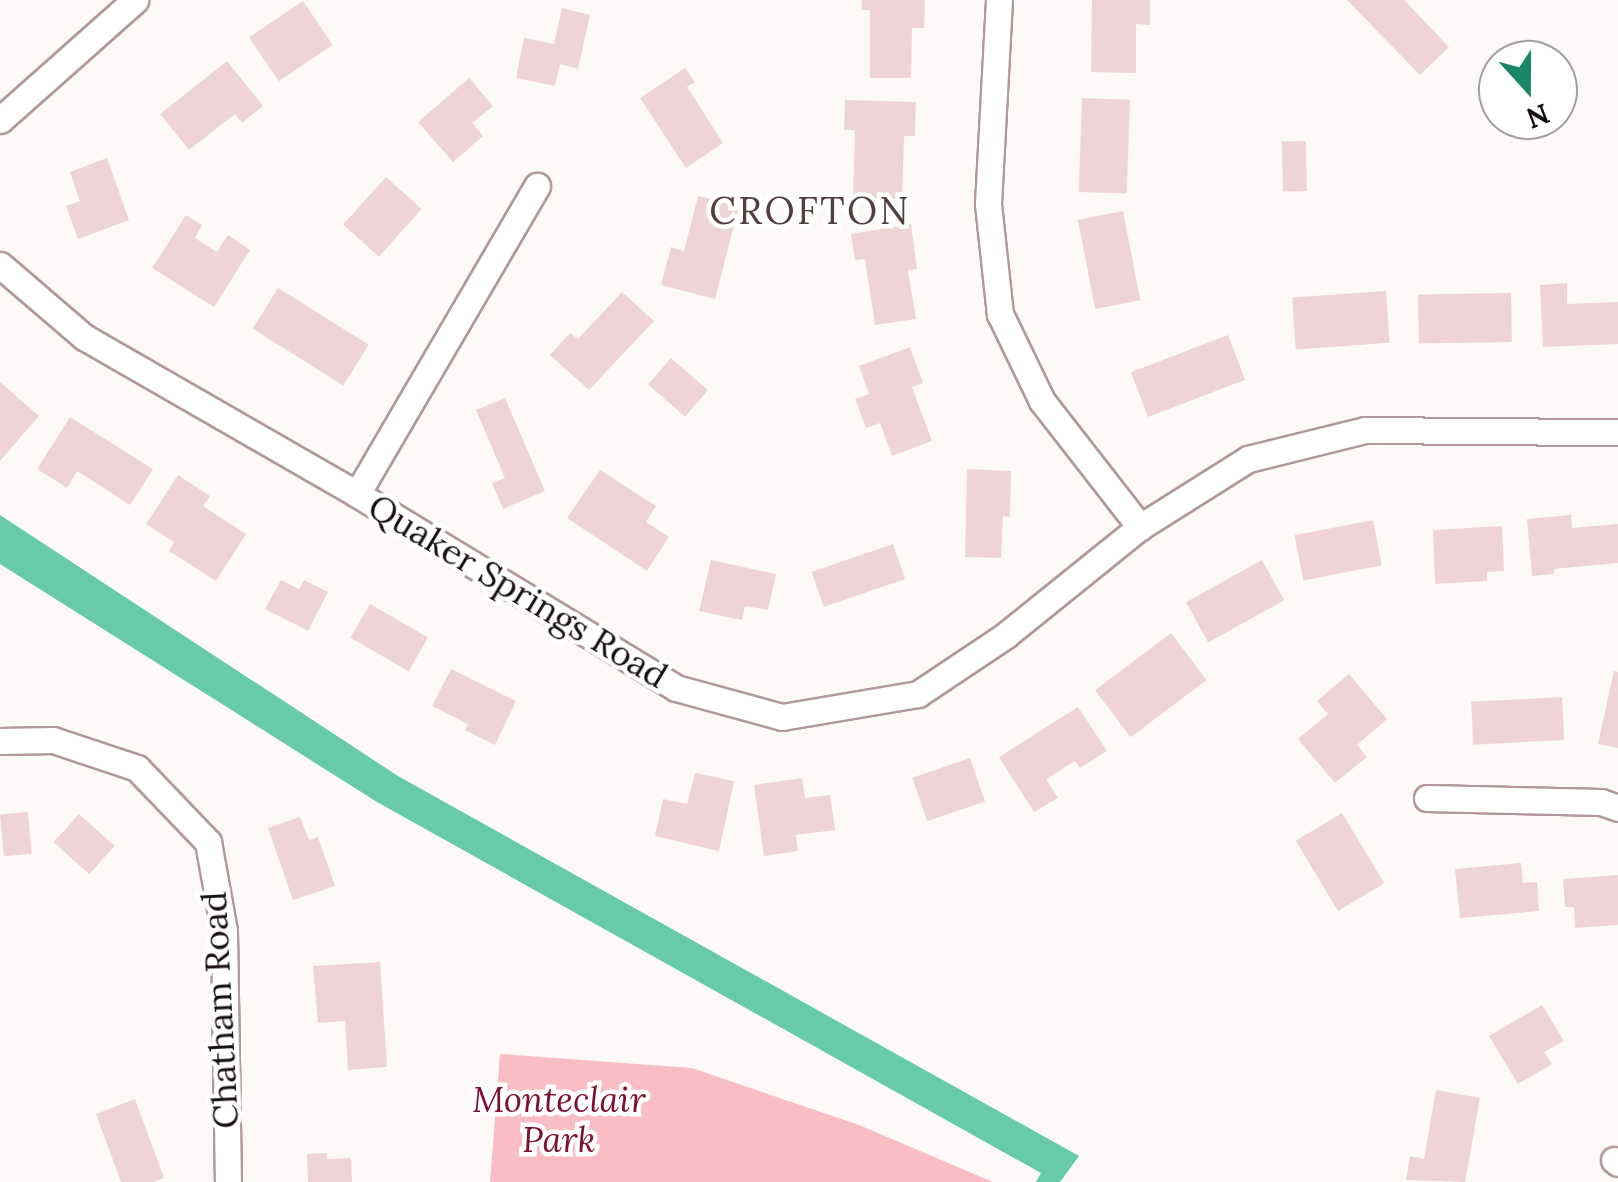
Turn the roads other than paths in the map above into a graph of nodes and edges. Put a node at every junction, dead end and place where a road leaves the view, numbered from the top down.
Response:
1 (136, 0) edge
2 (998, 0) edge
3 (0, 120) edge
4 (537, 186) dead end
5 (0, 265) edge
6 (1618, 432) edge
7 (357, 494) junction
8 (1140, 527) junction
9 (0, 742) edge
10 (1427, 798) dead end
11 (1618, 808) edge
12 (228, 1182) edge

1 - 3 street
2 - 8 street
4 - 7 street
5 - 7 street, Quaker Springs Road
6 - 8 street, Quaker Springs Road
7 - 8 street, Quaker Springs Road
9 - 12 street, Chatham Road
10 - 11 street

